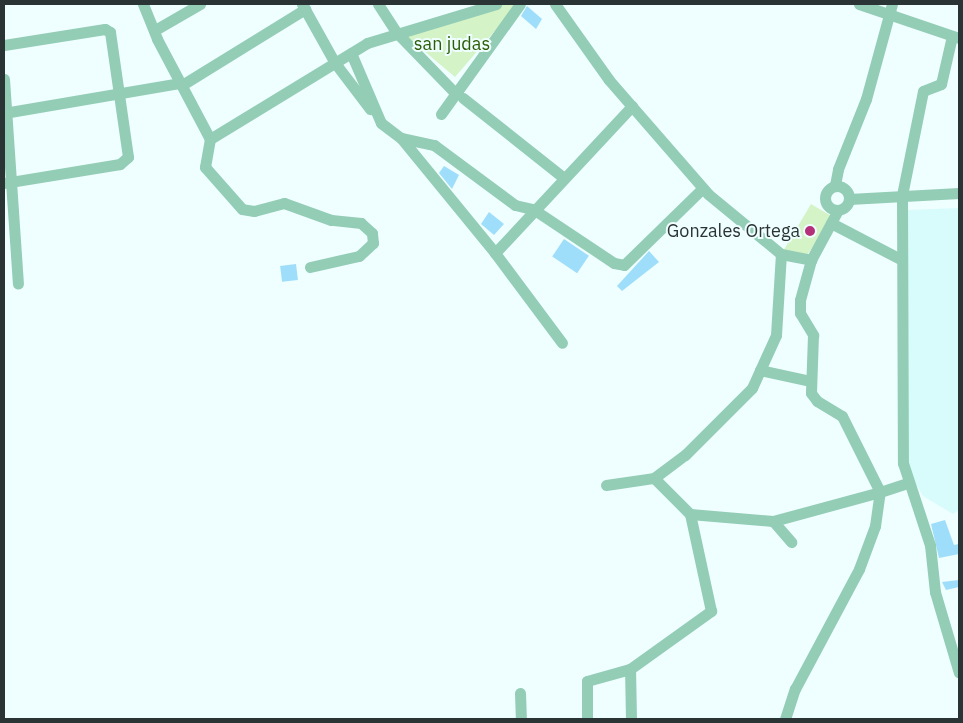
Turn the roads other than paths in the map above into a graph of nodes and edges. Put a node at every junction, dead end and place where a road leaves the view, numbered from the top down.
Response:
1 (143, 4) edge
2 (200, 4) edge
3 (378, 4) edge
4 (496, 4) edge
5 (520, 4) edge
6 (555, 4) edge
7 (859, 4) edge
8 (304, 6) edge
9 (891, 9) edge
10 (155, 30) junction
11 (396, 32) junction
12 (956, 37) edge
13 (4, 45) edge
14 (350, 53) junction
15 (335, 63) junction
16 (4, 79) edge
17 (181, 84) junction
18 (124, 93) junction
19 (459, 96) junction
20 (632, 106) junction
21 (6, 113) edge
22 (441, 114) dead end
23 (382, 123) junction
24 (400, 138) junction
25 (210, 139) junction
26 (564, 178) junction
27 (959, 181) edge
28 (8, 182) edge
29 (835, 186) junction
30 (703, 188) junction
31 (956, 192) edge
32 (902, 196) junction
33 (849, 199) junction
34 (533, 209) junction
35 (838, 210) junction
36 (831, 223) junction
37 (495, 253) junction
38 (781, 254) junction
39 (811, 260) junction
40 (902, 260) junction
41 (310, 266) dead end
42 (18, 284) dead end
43 (562, 343) dead end
44 (760, 370) junction
45 (810, 381) junction
46 (654, 478) junction
47 (907, 483) junction
48 (606, 485) dead end
49 (880, 492) junction
50 (690, 514) junction
51 (773, 521) junction
52 (791, 542) dead end
53 (630, 669) junction
54 (959, 673) edge
55 (520, 693) dead end
56 (521, 719) edge
57 (587, 719) edge
58 (631, 719) edge
59 (785, 719) edge

1 - 10 street
2 - 10 street
3 - 11 street
4 - 11 street
5 - 19 street
6 - 20 street
7 - 9 street
8 - 15 street
8 - 17 street
9 - 12 street
9 - 29 street
10 - 17 street
11 - 14 street
11 - 19 street
12 - 32 street
13 - 18 street
14 - 15 street
14 - 23 street
15 - 23 street
15 - 25 street
16 - 21 street
17 - 18 street
17 - 25 street
18 - 21 street
18 - 28 street
19 - 22 street
19 - 26 street
20 - 26 street
20 - 30 street
21 - 28 street
23 - 24 street
24 - 34 street
24 - 37 street
25 - 41 street
26 - 34 street
27 - 31 street
28 - 42 street
29 - 33 street
29 - 35 street
30 - 34 street
30 - 38 street
31 - 32 street
32 - 33 street
32 - 40 street
33 - 35 street
34 - 37 street
35 - 36 street
36 - 39 street
36 - 40 street
37 - 43 street
38 - 39 street
38 - 44 street
39 - 45 street
40 - 47 street
44 - 45 street
44 - 46 street
45 - 49 street
46 - 48 street
46 - 50 street
47 - 49 street
47 - 54 street
49 - 51 street
49 - 59 street
50 - 51 street
50 - 53 street
51 - 52 street
53 - 57 street
53 - 58 street
55 - 56 street

